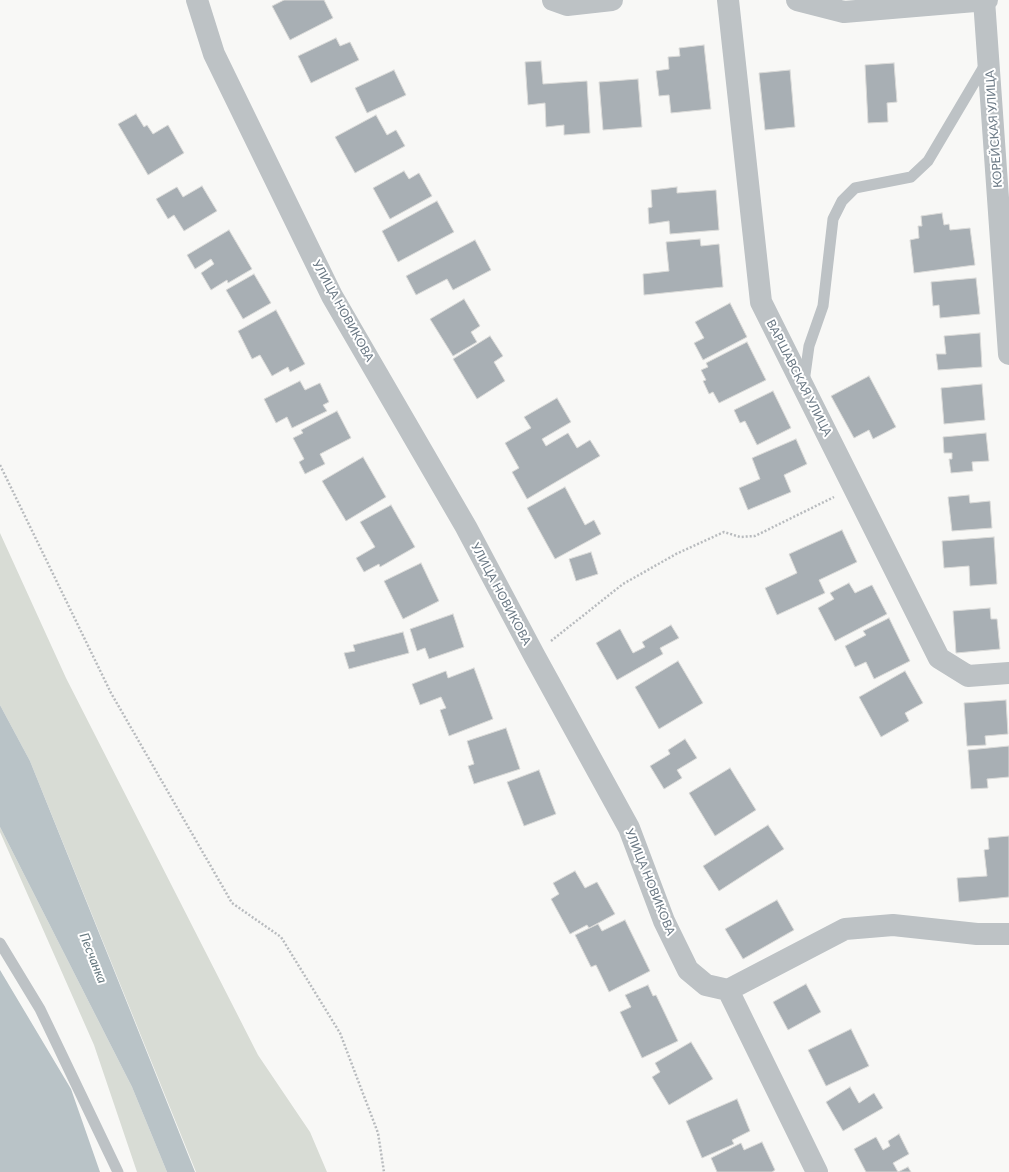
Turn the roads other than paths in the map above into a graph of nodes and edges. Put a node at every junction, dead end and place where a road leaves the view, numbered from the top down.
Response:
1 (197, 0) edge
2 (553, 0) edge
3 (612, 0) edge
4 (728, 0) edge
5 (797, 0) edge
6 (985, 0) edge
7 (989, 58) junction
8 (1009, 354) edge
9 (803, 386) junction
10 (1009, 673) edge
11 (1009, 934) edge
12 (0, 943) edge
13 (728, 990) junction
14 (118, 1172) edge
15 (817, 1172) edge

1 - 13 street, УЛИЦА НОВИКОВА
2 - 3 street
4 - 9 street, ВАРШАВСКАЯ УЛИЦА
5 - 6 street
6 - 7 street, КОРЕЙСКАЯ УЛИЦА
7 - 8 street, КОРЕЙСКАЯ УЛИЦА
7 - 9 lane
9 - 10 street, ВАРШАВСКАЯ УЛИЦА
11 - 13 street
12 - 14 lane
13 - 15 street

